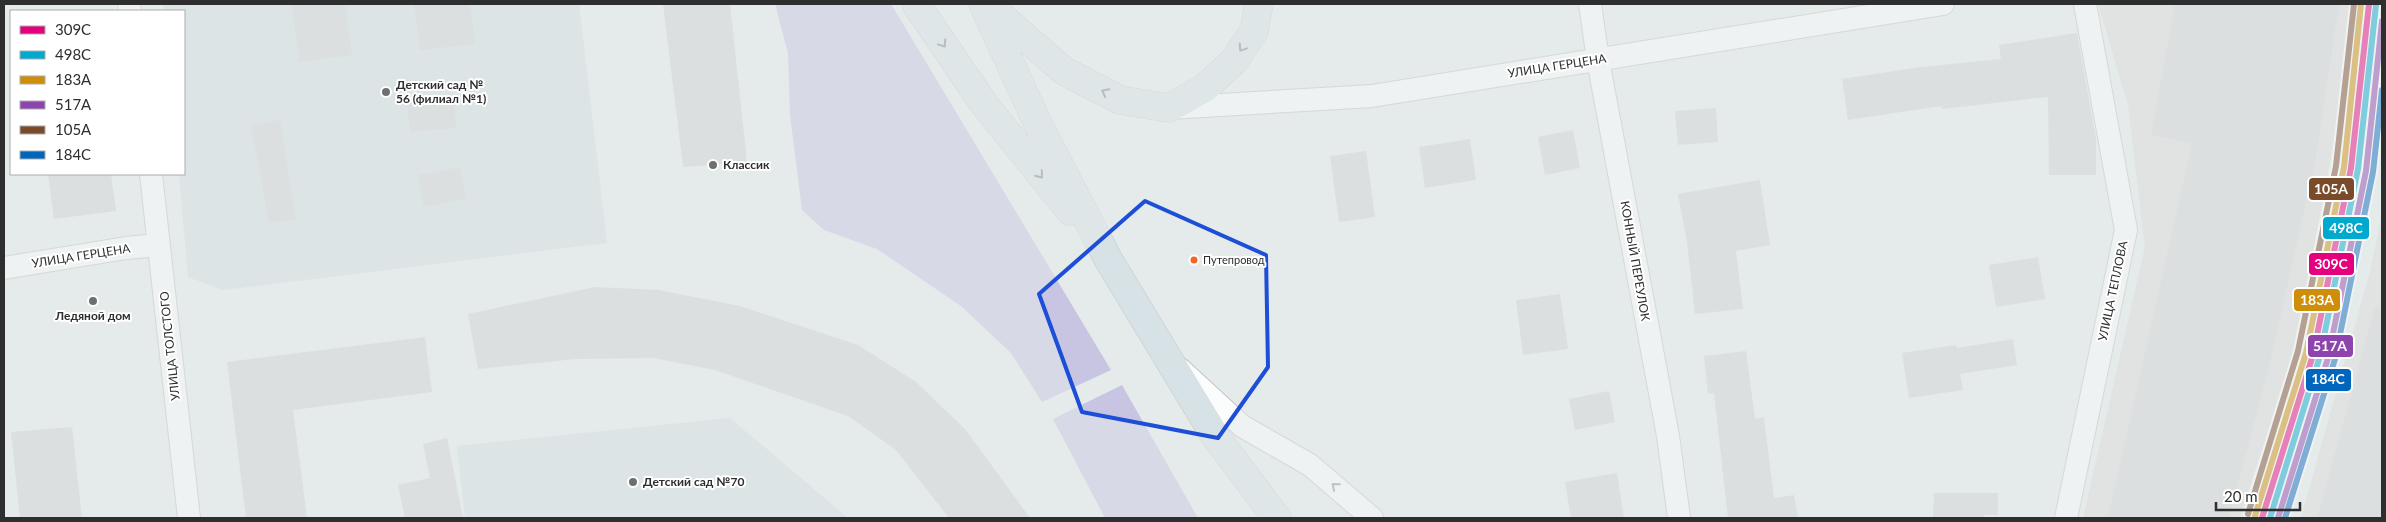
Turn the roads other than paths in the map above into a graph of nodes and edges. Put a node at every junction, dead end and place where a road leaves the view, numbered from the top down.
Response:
1 (916, 4) edge
2 (985, 4) edge
3 (1259, 4) edge
4 (1590, 4) edge
5 (1942, 4) edge
6 (2085, 4) edge
7 (1598, 60) junction
8 (1169, 108) junction
9 (151, 175) edge
10 (158, 246) junction
11 (1108, 260) junction
12 (4, 268) edge
13 (1165, 354) junction
14 (189, 518) edge
15 (1277, 518) edge
16 (1372, 518) edge
17 (1679, 518) edge
18 (2066, 518) edge

1 -> 11 main road
8 -> 2 main road
2 - 11 main road
3 -> 8 main road
4 - 7 street, КОННЫЙ ПЕРЕУЛОК
5 - 7 street, УЛИЦА ГЕРЦЕНА
6 - 18 street, УЛИЦА ТЕПЛОВА
7 - 8 street, УЛИЦА ГЕРЦЕНА
7 - 17 street, КОННЫЙ ПЕРЕУЛОК
9 - 10 street, УЛИЦА ТОЛСТОГО
10 - 12 street, УЛИЦА ГЕРЦЕНА
10 - 14 street, УЛИЦА ТОЛСТОГО
11 - 13 main road
13 - 15 main road
16 -> 13 street

